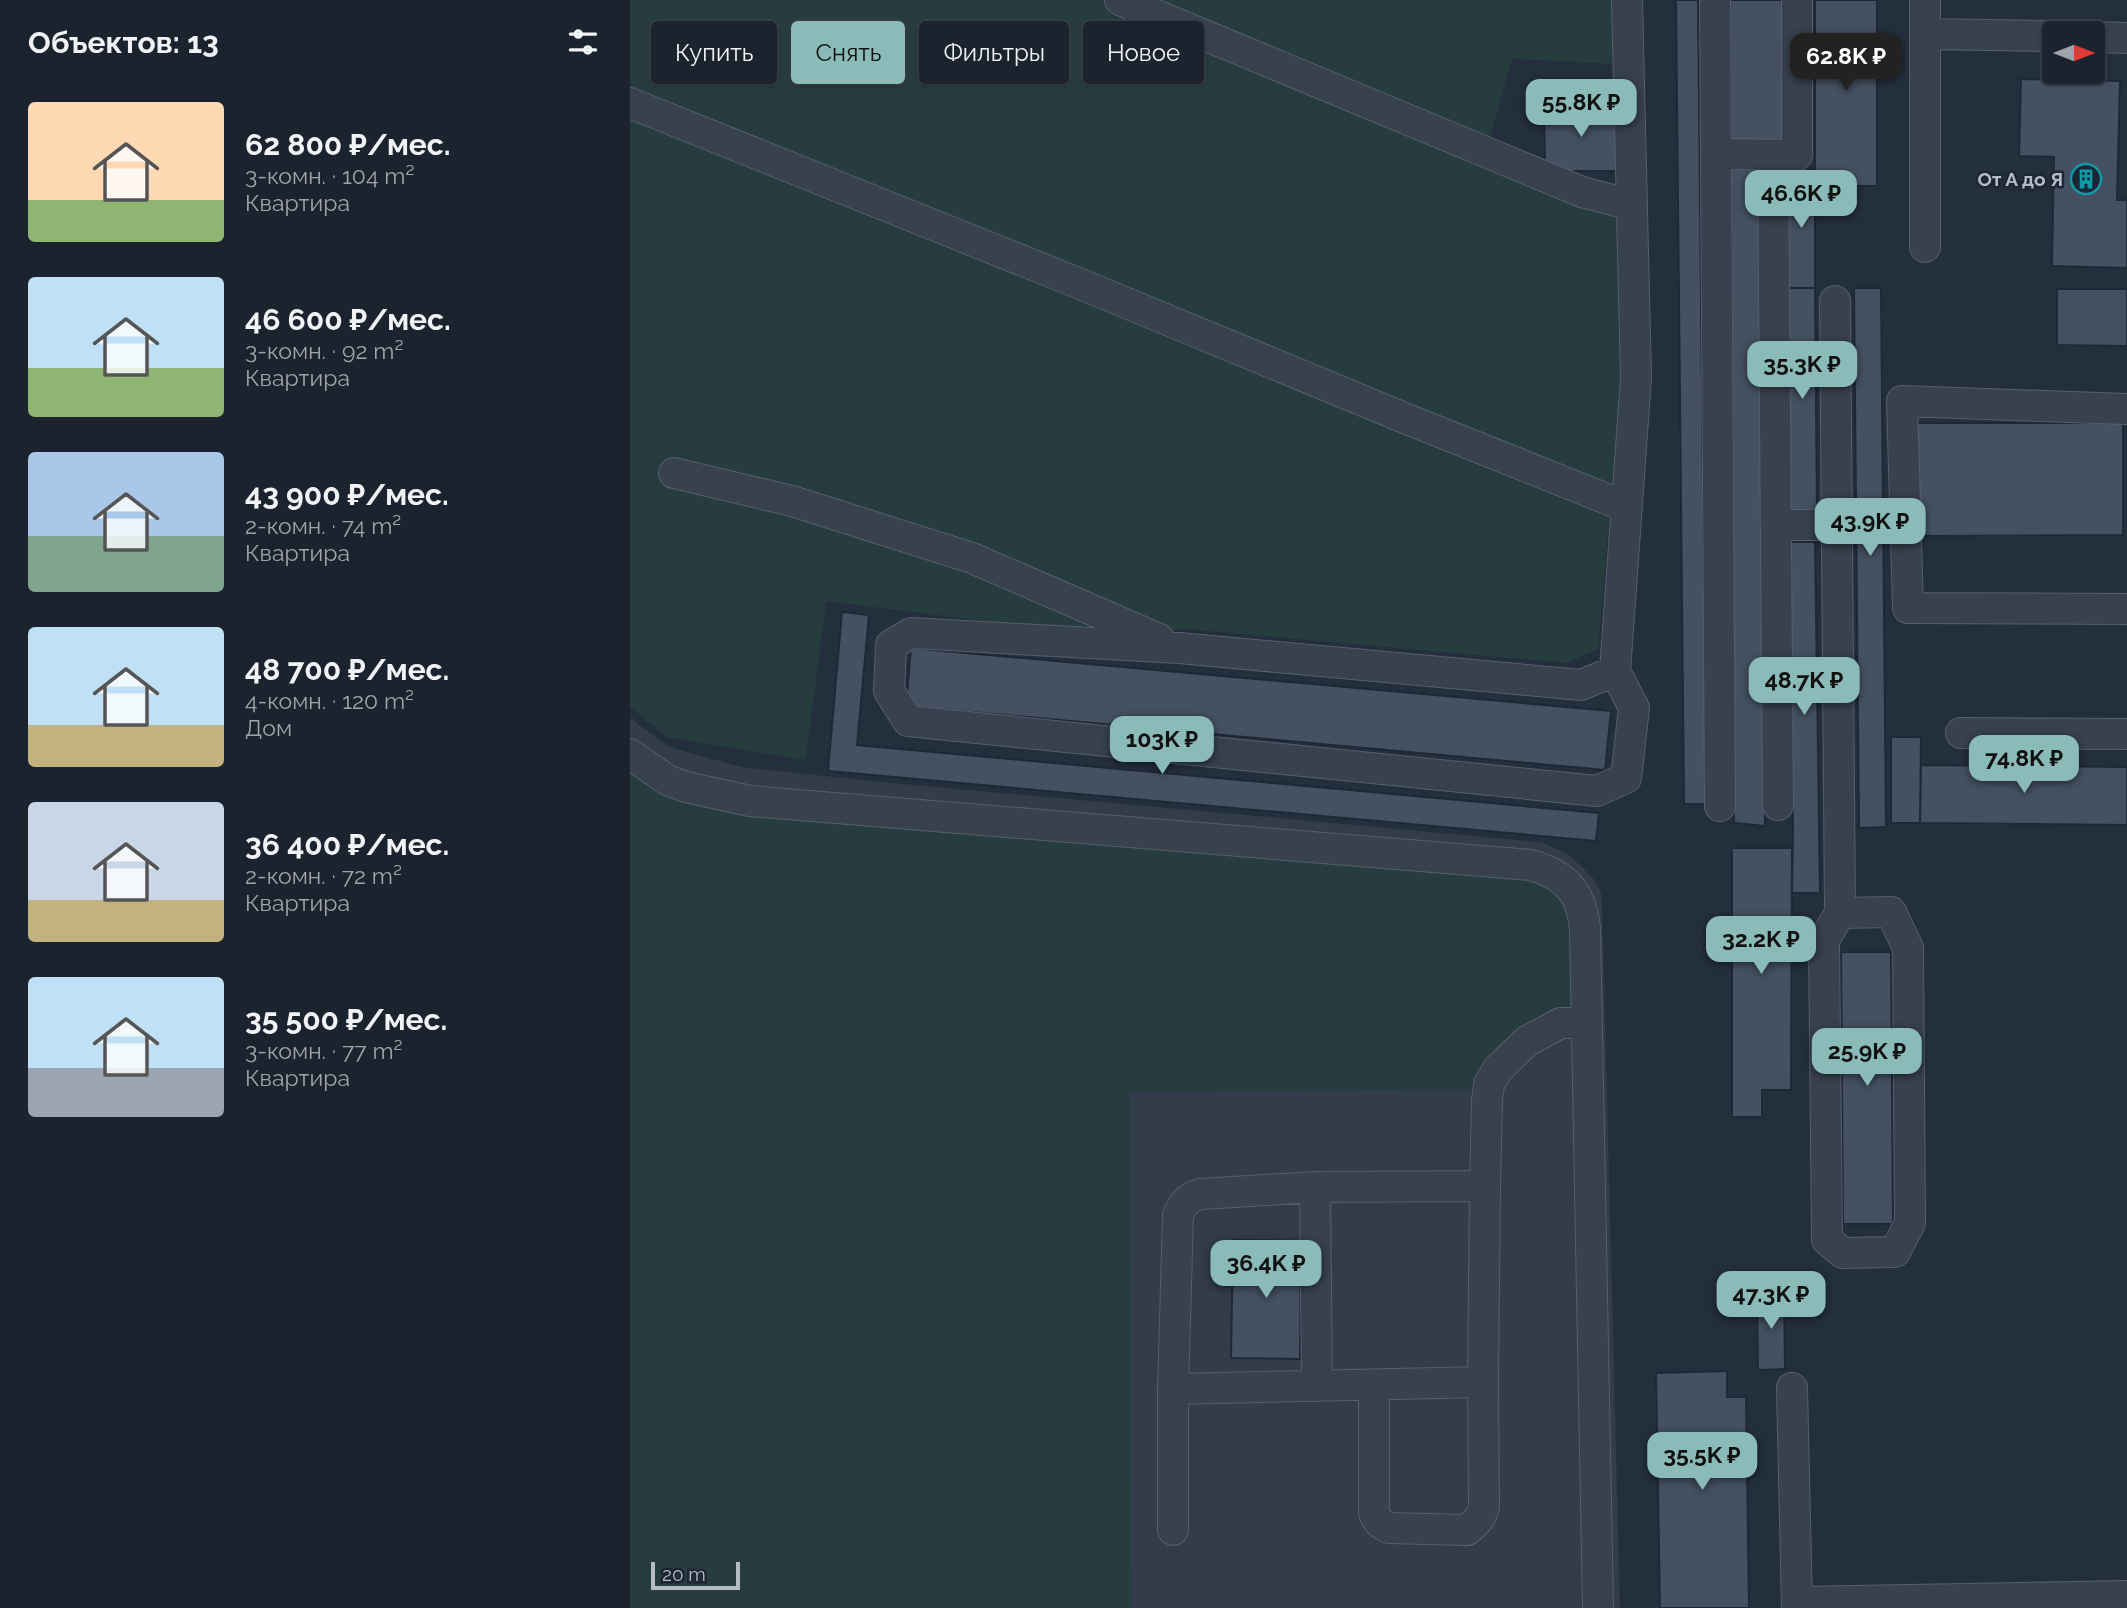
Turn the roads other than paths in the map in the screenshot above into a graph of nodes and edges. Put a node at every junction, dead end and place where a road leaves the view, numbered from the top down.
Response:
1 (1120, 0) edge
2 (1627, 0) edge
3 (1715, 0) edge
4 (1797, 0) edge
5 (1925, 0) edge
6 (1925, 34) junction
7 (2042, 36) edge
8 (2105, 37) edge
9 (2127, 38) edge
10 (630, 103) edge
11 (1716, 154) junction
12 (1773, 155) junction
13 (1632, 205) junction
14 (1925, 247) dead end
15 (1835, 300) dead end
16 (2127, 409) edge
17 (674, 473) dead end
18 (1627, 507) junction
19 (1776, 525) junction
20 (1836, 525) junction
21 (2127, 608) edge
22 (1179, 648) junction
23 (1615, 671) junction
24 (1961, 733) dead end
25 (2127, 734) edge
26 (630, 754) edge
27 (1778, 805) dead end
28 (1720, 806) dead end
29 (1840, 913) junction
30 (1586, 1021) junction
31 (1485, 1186) junction
32 (1315, 1187) junction
33 (1482, 1382) junction
34 (1374, 1385) junction
35 (1317, 1386) junction
36 (1792, 1388) dead end
37 (1173, 1389) junction
38 (1173, 1530) dead end
39 (2127, 1597) edge
40 (1797, 1605) edge
41 (1598, 1608) edge

1 - 13 lane
2 - 13 lane
3 - 11 lane
4 - 12 lane
5 - 6 lane
6 - 7 lane
6 - 14 lane
8 - 9 lane
10 - 18 lane
11 - 12 lane
11 - 28 lane
12 - 19 lane
13 - 18 lane
15 - 20 lane
16 - 21 lane
17 - 22 lane
18 - 23 lane
19 - 20 lane
19 - 27 lane
20 - 29 lane
22 - 23 lane
22 - 23 lane
24 - 25 lane
26 - 30 lane
29 - 29 lane
30 - 31 lane
30 - 41 lane
31 - 32 lane
31 - 33 lane
32 - 35 lane
32 - 37 lane
33 - 34 lane
33 - 34 lane
34 - 35 lane
35 - 37 lane
36 - 40 lane
37 - 38 lane
39 - 40 lane

